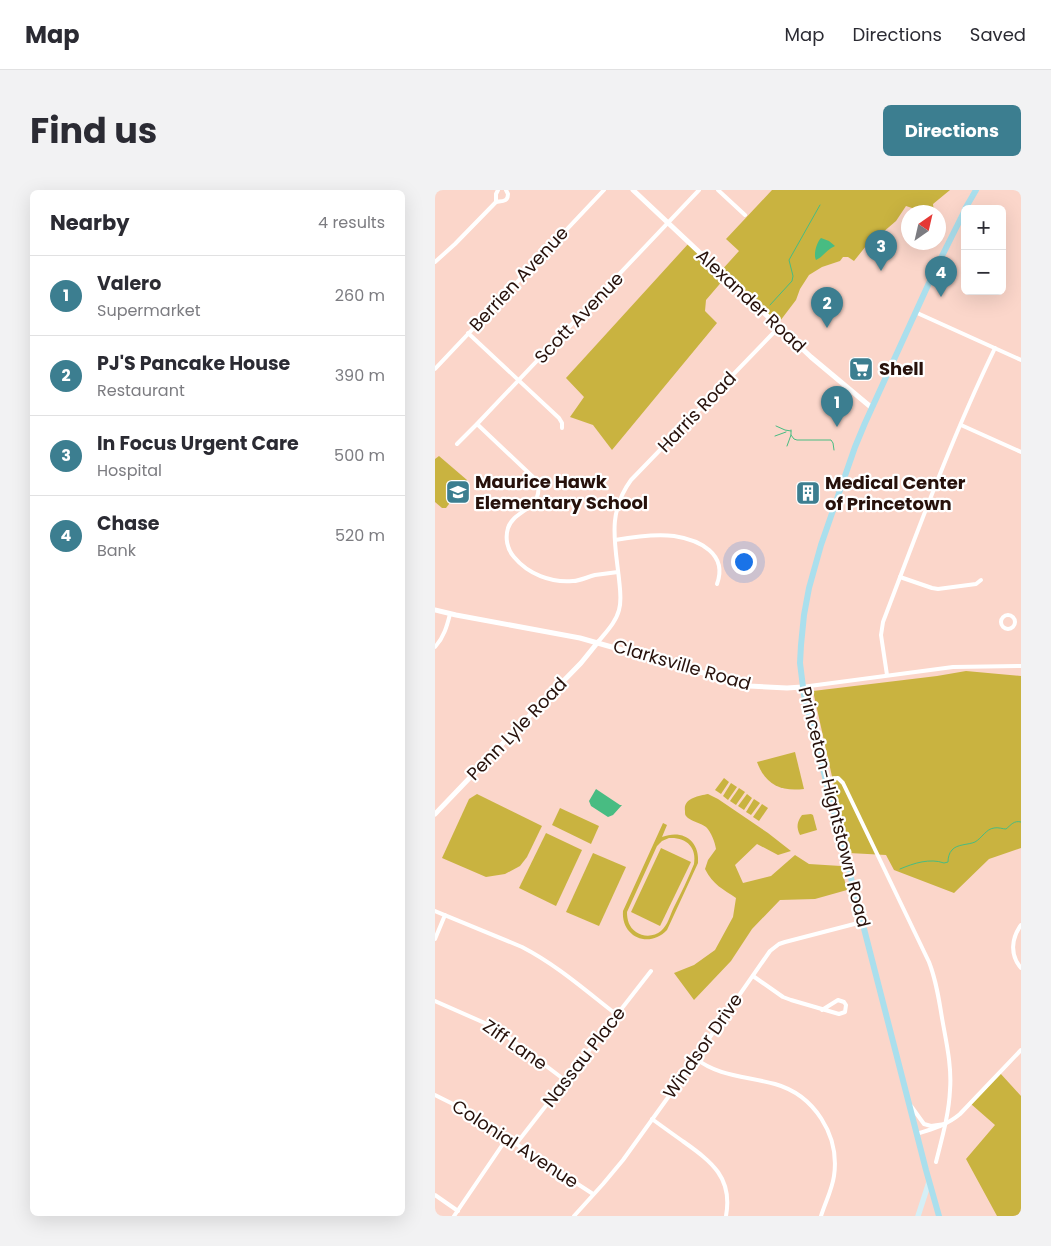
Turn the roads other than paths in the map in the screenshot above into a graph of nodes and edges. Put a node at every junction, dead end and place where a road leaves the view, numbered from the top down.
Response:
1 (498, 190) edge
2 (505, 190) edge
3 (604, 190) edge
4 (633, 190) edge
5 (699, 190) edge
6 (718, 190) edge
7 (976, 190) edge
8 (496, 202) junction
9 (967, 205) edge
10 (745, 215) dead end
11 (961, 217) edge
12 (669, 223) junction
13 (435, 262) edge
14 (915, 312) junction
15 (779, 327) junction
16 (468, 333) junction
17 (995, 348) junction
18 (1021, 360) edge
19 (435, 369) edge
20 (519, 381) junction
21 (872, 408) junction
22 (477, 424) junction
23 (961, 425) junction
24 (562, 428) dead end
25 (457, 444) dead end
26 (1021, 452) edge
27 (615, 540) junction
28 (618, 572) junction
29 (900, 577) junction
30 (981, 580) dead end
31 (717, 584) dead end
32 (435, 610) edge
33 (451, 614) junction
34 (599, 642) junction
35 (435, 647) edge
36 (1021, 666) edge
37 (887, 675) junction
38 (803, 687) junction
39 (825, 779) junction
40 (435, 814) edge
41 (435, 911) edge
42 (445, 915) junction
43 (862, 922) junction
44 (1021, 925) edge
45 (435, 939) edge
46 (1021, 968) edge
47 (651, 971) dead end
48 (753, 976) junction
49 (435, 1001) edge
50 (822, 1010) junction
51 (617, 1015) junction
52 (1021, 1050) edge
53 (695, 1058) junction
54 (566, 1081) junction
55 (435, 1095) edge
56 (909, 1102) junction
57 (652, 1120) junction
58 (945, 1124) junction
59 (916, 1134) junction
60 (507, 1138) junction
61 (516, 1144) junction
62 (936, 1162) dead end
63 (929, 1182) junction
64 (593, 1194) junction
65 (435, 1195) edge
66 (458, 1211) junction
67 (454, 1216) edge
68 (574, 1216) edge
69 (726, 1216) edge
70 (821, 1216) edge
71 (918, 1216) edge
72 (939, 1216) edge

1 - 8 street
2 - 8 street
3 - 16 street, Berrien Avenue
4 - 12 street, Alexander Road
5 - 12 street, Scott Avenue
6 - 10 street
7 - 9 main road, Princeton-Hightstown Road
8 - 13 street
11 - 14 main road, Princeton-Hightstown Road
12 - 15 street, Alexander Road
12 - 20 street, Scott Avenue
14 - 17 street
14 - 21 main road, Princeton-Hightstown Road
15 - 21 street, Alexander Road
15 - 27 street, Harris Road
16 - 19 street, Berrien Avenue
16 - 20 street
17 - 18 street
17 - 23 street
20 - 22 street, Scott Avenue
20 - 24 street
21 - 38 main road, Princeton-Hightstown Road
22 - 25 street, Scott Avenue
22 - 28 street
23 - 26 street
23 - 29 street
27 - 28 street, Harris Road
27 - 31 street
28 - 34 street, Harris Road
29 - 30 street
29 - 37 street
32 - 33 street, Clarksville Road
33 - 34 street, Clarksville Road
33 - 35 street
34 - 38 street, Clarksville Road
34 - 40 street, Penn Lyle Road
36 - 37 street, Clarksville Road
37 - 38 street, Clarksville Road
38 - 39 main road, Princeton-Hightstown Road
39 - 43 main road, Princeton-Hightstown Road
39 - 58 street
41 - 42 street
42 - 45 street
42 - 51 street
43 - 48 street, Windsor Drive
43 - 56 main road, Princeton-Hightstown Road
44 - 46 street
47 - 51 street, Nassau Place
48 - 50 street
48 - 53 street, Windsor Drive
49 - 54 street, Ziff Lane
50 - 50 street
51 - 54 street, Nassau Place
52 - 58 street
53 - 57 street, Windsor Drive
53 - 70 street
54 - 61 street, Nassau Place
55 - 60 street, Colonial Avenue
56 - 58 street
56 - 59 main road, Princeton-Hightstown Road
57 - 64 street, Windsor Drive
57 - 69 street
58 - 59 street
58 - 62 street
59 - 63 main road, Princeton-Hightstown Road
60 - 61 street, Colonial Avenue
60 - 66 street
61 - 64 street, Colonial Avenue
63 - 71 main road
63 - 72 main road, Princeton-Hightstown Road
64 - 68 street, Windsor Drive
65 - 66 street
66 - 67 street

